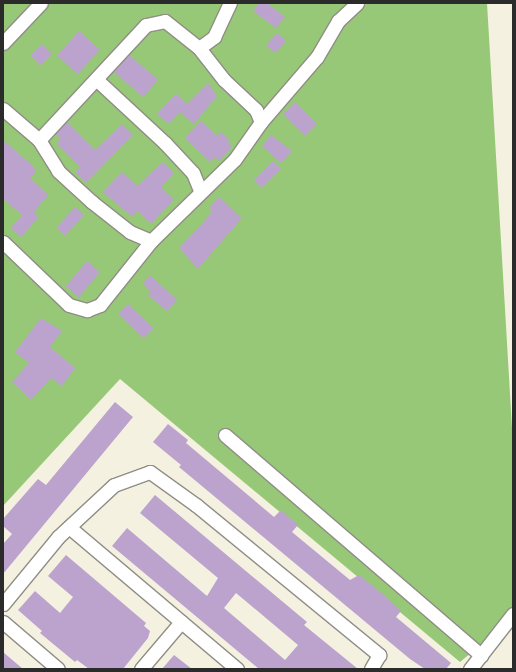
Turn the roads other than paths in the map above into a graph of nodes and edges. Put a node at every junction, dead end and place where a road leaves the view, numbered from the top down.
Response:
1 (41, 3) edge
2 (230, 3) edge
3 (357, 3) edge
4 (3, 43) edge
5 (199, 48) junction
6 (97, 80) junction
7 (3, 109) edge
8 (262, 122) junction
9 (39, 140) junction
10 (200, 190) junction
11 (150, 241) junction
12 (3, 242) edge
13 (225, 435) dead end
14 (69, 527) junction
15 (3, 604) edge
16 (513, 614) edge
17 (3, 622) edge
18 (181, 622) junction
19 (481, 655) junction
20 (58, 669) edge
21 (141, 669) edge
22 (236, 669) edge
23 (371, 669) edge
24 (470, 669) edge

1 - 4 street
2 - 5 street
3 - 8 street
5 - 6 street
5 - 8 street
6 - 9 street
6 - 10 street
7 - 9 street
8 - 10 street
9 - 11 street
10 - 11 street
11 - 12 street
13 - 19 street
14 - 15 street
14 - 18 street
14 - 23 street
16 - 19 street
17 - 20 street
18 - 21 street
18 - 22 street
19 - 24 street

